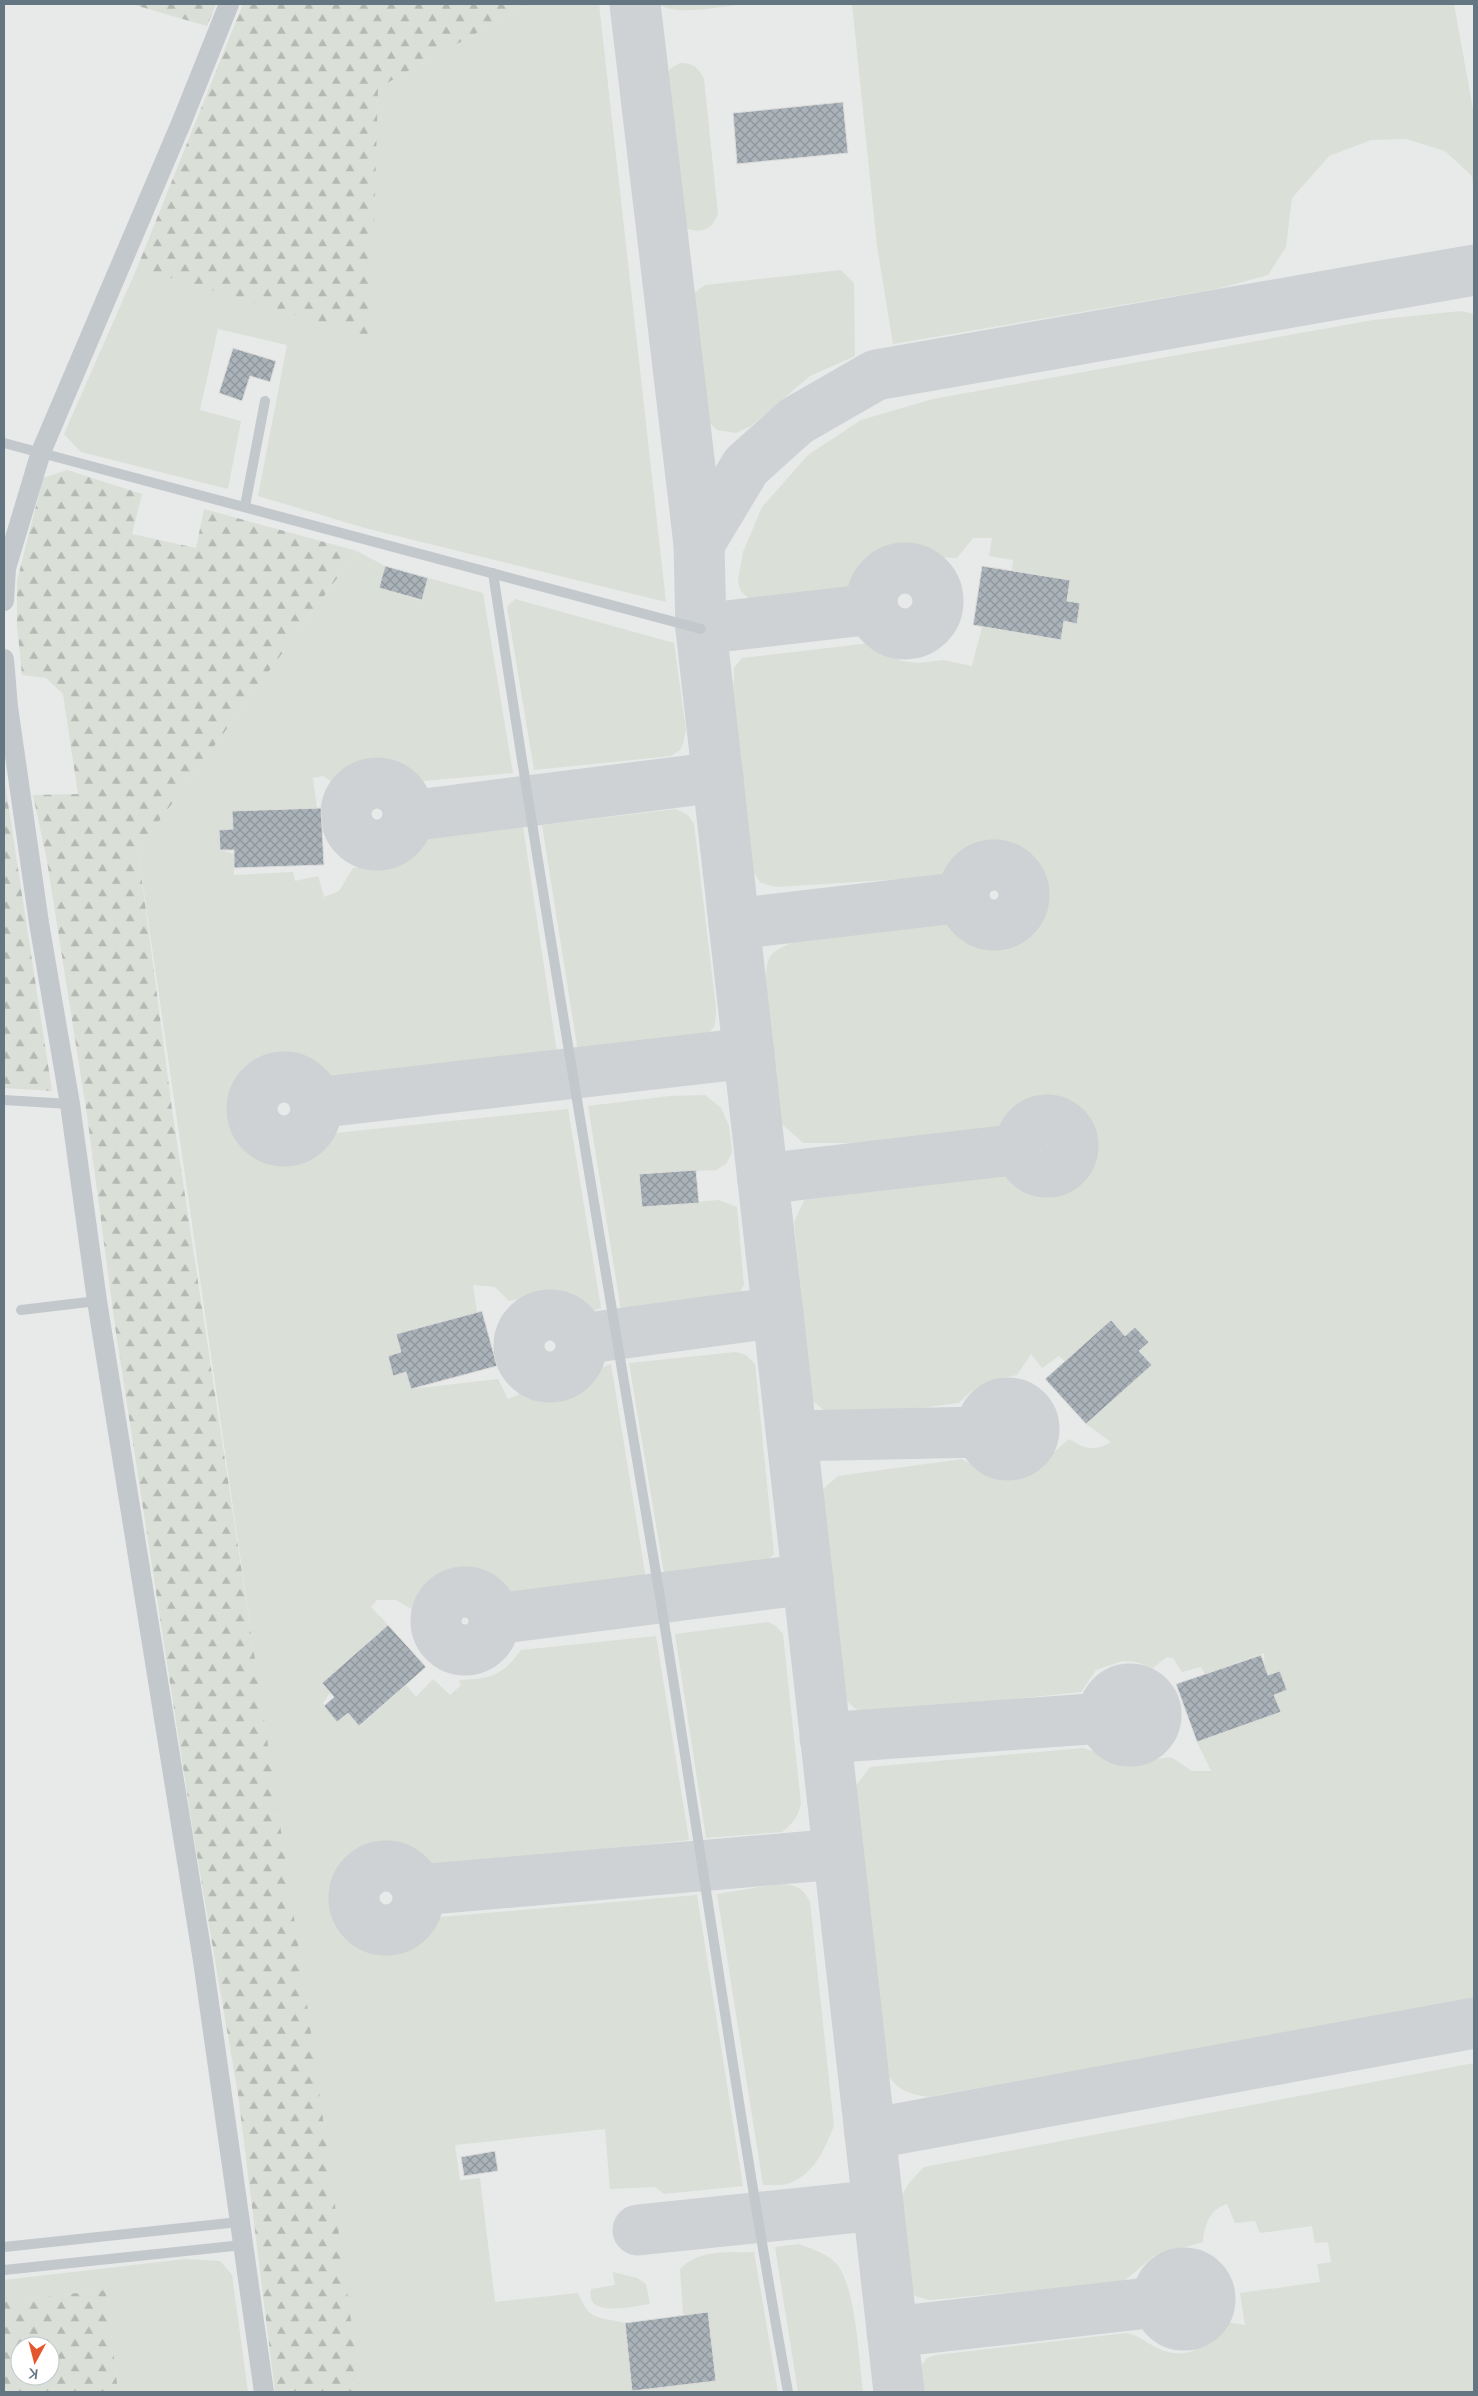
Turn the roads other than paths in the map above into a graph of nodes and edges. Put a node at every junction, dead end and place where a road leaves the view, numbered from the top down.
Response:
1 (229, 4) edge
2 (265, 401) dead end
3 (4, 443) edge
4 (41, 452) junction
5 (245, 506) junction
6 (493, 573) junction
7 (4, 601) edge
8 (701, 629) dead end
9 (4, 659) edge
10 (6, 706) edge
11 (4, 1100) edge
12 (70, 1104) junction
13 (97, 1301) junction
14 (21, 1310) dead end
15 (239, 2222) junction
16 (243, 2246) junction
17 (4, 2247) edge
18 (4, 2270) edge
19 (264, 2392) edge
20 (788, 2392) edge

1 - 4 street
2 - 5 lane
3 - 4 lane
4 - 5 lane
4 - 7 street
5 - 6 lane
6 - 8 lane
6 - 20 lane
9 - 10 street
10 - 12 street
11 - 12 lane
12 - 13 street
13 - 14 lane
13 - 15 street
15 - 16 street
15 - 17 lane
16 - 18 lane
16 - 19 street

